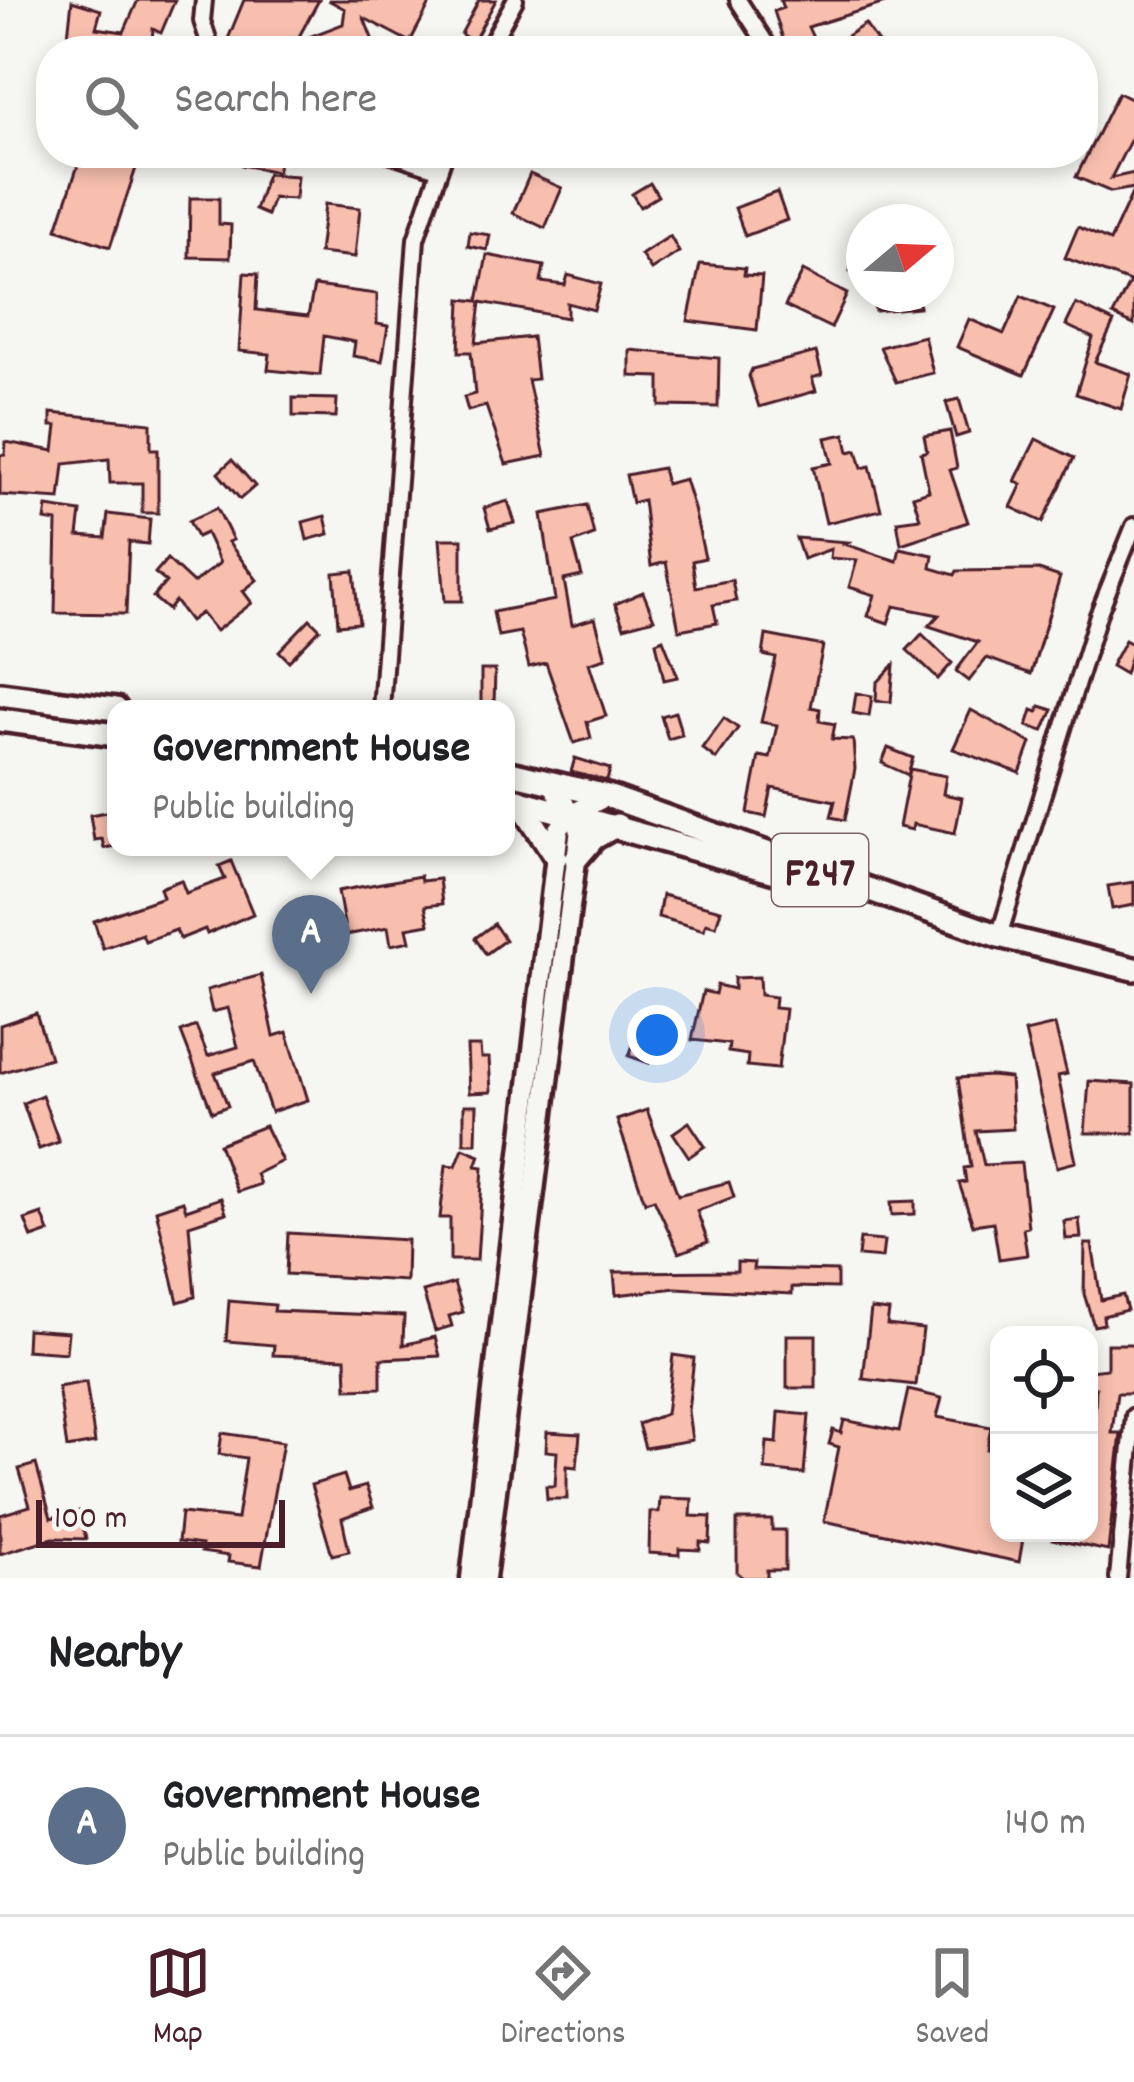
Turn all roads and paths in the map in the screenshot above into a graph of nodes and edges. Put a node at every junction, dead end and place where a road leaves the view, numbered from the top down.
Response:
1 (204, 0) edge
2 (514, 0) edge
3 (738, 0) edge
4 (207, 36) edge
5 (495, 36) edge
6 (761, 36) edge
7 (435, 168) edge
8 (438, 169) joint
9 (1134, 526) edge
10 (0, 694) edge
11 (382, 700) edge
12 (107, 708) edge
13 (0, 720) edge
14 (107, 734) edge
15 (515, 774) edge
16 (551, 782) junction
17 (607, 796) junction
18 (515, 799) edge
19 (515, 801) edge
20 (574, 813) junction
21 (617, 825) junction
22 (566, 858) junction
23 (999, 936) junction
24 (1134, 973) edge
25 (1134, 1416) edge
26 (471, 1578) edge
27 (485, 1578) edge
28 (1118, 1578) edge

1 - 4 street
2 - 5 street
3 - 6 street
7 - 8 street
8 - 11 street
9 - 23 street
10 - 12 main road
13 - 14 main road
15 - 16 main road, F247
16 - 17 main road, F247
16 - 20 street
17 - 20 street
17 - 23 main road, F247
18 - 20 main road, F247
19 - 22 main road
20 - 21 main road, F247
20 - 22 street
21 - 22 main road
21 - 24 main road, F247
22 - 26 street
22 - 27 street
23 - 24 main road, F247
25 - 28 street

